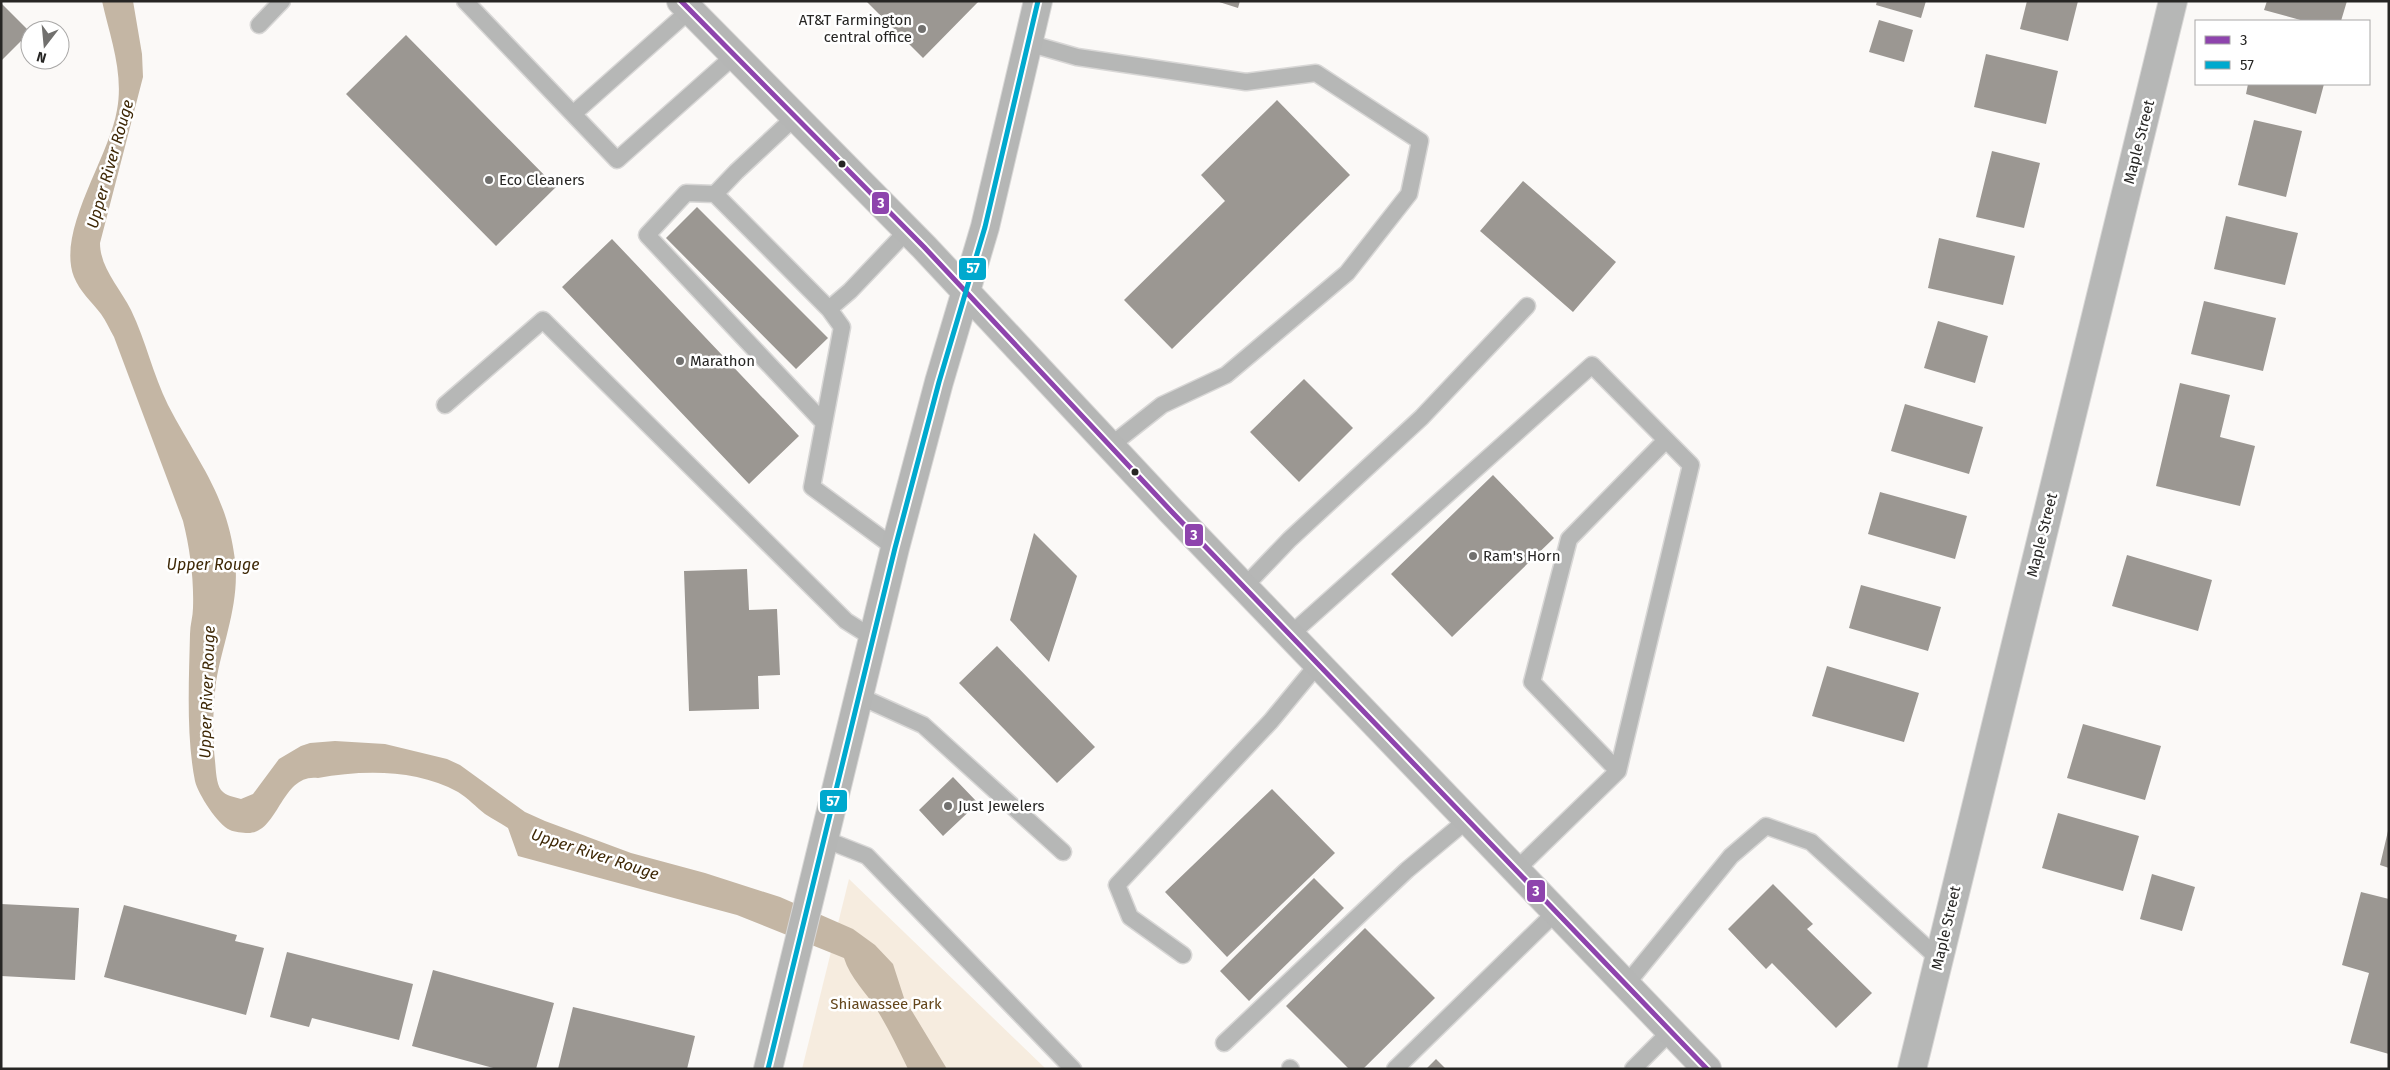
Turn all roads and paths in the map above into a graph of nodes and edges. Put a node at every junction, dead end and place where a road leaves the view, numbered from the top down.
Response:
1 (282, 1) edge
2 (465, 1) edge
3 (1038, 1) edge
4 (2173, 1) edge
5 (685, 6) edge
6 (258, 25) dead end
7 (1028, 43) junction
8 (734, 56) junction
9 (573, 114) junction
10 (796, 117) junction
11 (716, 194) junction
12 (907, 231) junction
13 (967, 294) junction
14 (1527, 306) dead end
15 (829, 309) junction
16 (444, 404) dead end
17 (824, 423) junction
18 (1666, 440) junction
19 (1110, 446) junction
20 (895, 548) junction
21 (1244, 587) junction
22 (1290, 635) junction
23 (873, 638) junction
24 (1318, 664) junction
25 (859, 696) junction
26 (1618, 770) junction
27 (1467, 820) junction
28 (824, 839) junction
29 (1063, 852) dead end
30 (1515, 871) junction
31 (1556, 913) junction
32 (1183, 955) dead end
33 (1939, 959) junction
34 (1624, 986) junction
35 (1670, 1032) junction
36 (1224, 1043) dead end
37 (768, 1069) edge
38 (1074, 1069) edge
39 (1395, 1069) edge
40 (1633, 1069) edge
41 (1707, 1069) edge
42 (1912, 1069) edge

1 - 6 lane
2 - 9 lane
3 - 7 main road
4 - 33 street, Maple Street
5 - 8 main road
5 - 9 lane
7 - 13 main road
7 - 19 lane
8 - 9 lane
8 - 10 main road
10 - 11 lane
10 - 12 main road
11 - 15 lane
11 - 17 lane
12 - 13 main road
12 - 15 lane
13 - 19 main road
13 - 20 main road
14 - 21 lane
15 - 17 lane
16 - 23 lane
17 - 20 lane
18 - 22 lane
18 - 26 lane
18 - 26 lane
19 - 21 main road
20 - 23 main road
21 - 22 main road
22 - 24 main road
23 - 25 main road
24 - 27 main road
24 - 32 lane
25 - 28 main road
25 - 29 lane
26 - 30 lane
27 - 30 main road
27 - 36 lane
28 - 37 main road
28 - 38 lane
30 - 31 main road
31 - 34 main road
31 - 39 lane
33 - 34 lane
33 - 42 street, Maple Street
34 - 35 main road
35 - 40 lane
35 - 41 main road

